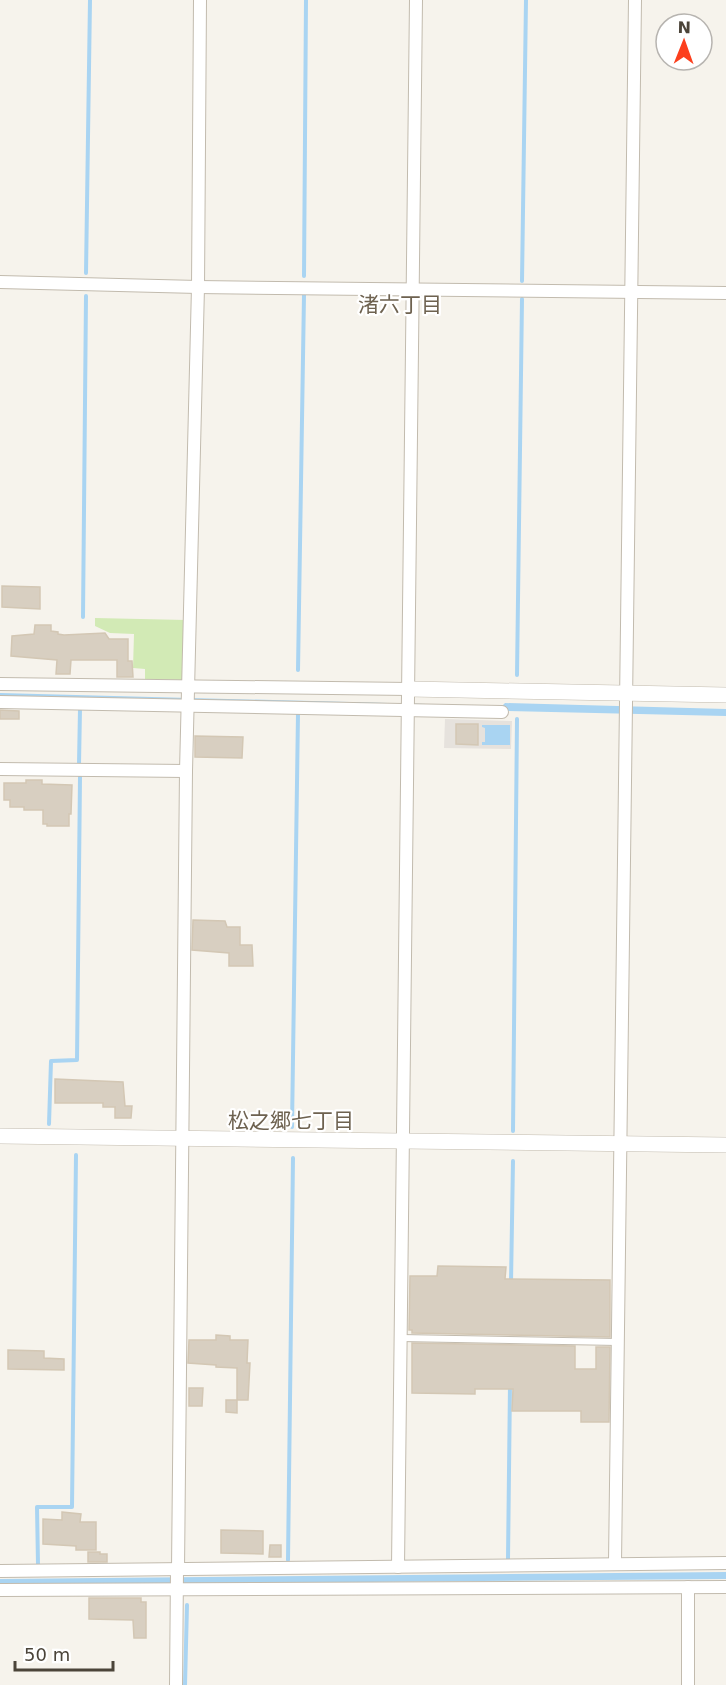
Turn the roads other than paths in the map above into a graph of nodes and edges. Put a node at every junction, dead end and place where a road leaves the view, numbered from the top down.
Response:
1 (200, 0) edge
2 (416, 0) edge
3 (635, 0) edge
4 (0, 282) edge
5 (198, 287) junction
6 (414, 288) junction
7 (632, 291) junction
8 (726, 292) edge
9 (0, 684) edge
10 (188, 687) junction
11 (726, 695) edge
12 (626, 697) junction
13 (409, 700) junction
14 (0, 702) edge
15 (187, 706) junction
16 (502, 712) dead end
17 (0, 769) edge
18 (186, 771) junction
19 (0, 1136) edge
20 (182, 1138) junction
21 (403, 1143) junction
22 (620, 1145) junction
23 (726, 1145) edge
24 (401, 1338) junction
25 (618, 1342) junction
26 (615, 1563) junction
27 (726, 1563) edge
28 (398, 1567) junction
29 (178, 1570) junction
30 (0, 1571) edge
31 (688, 1587) junction
32 (726, 1587) edge
33 (0, 1590) edge
34 (177, 1590) junction
35 (176, 1685) edge
36 (688, 1685) edge

1 - 5 street
2 - 6 street
3 - 7 street
4 - 5 street
5 - 6 street
5 - 10 street
6 - 7 street
6 - 13 street
7 - 8 street
7 - 12 street
9 - 10 street
10 - 13 street
10 - 15 street
11 - 12 street
12 - 13 street
12 - 22 street
13 - 15 street
13 - 16 street
13 - 21 street
14 - 15 street
15 - 18 street
17 - 18 street
18 - 20 street
19 - 20 street
20 - 21 street
20 - 29 street
21 - 22 street
21 - 24 street
22 - 23 street
22 - 25 street
24 - 25 lane
24 - 28 street
25 - 26 street
26 - 27 street
26 - 28 street
28 - 29 street
29 - 30 street
29 - 34 street
31 - 32 street
31 - 34 street
31 - 36 street
33 - 34 street
34 - 35 street

